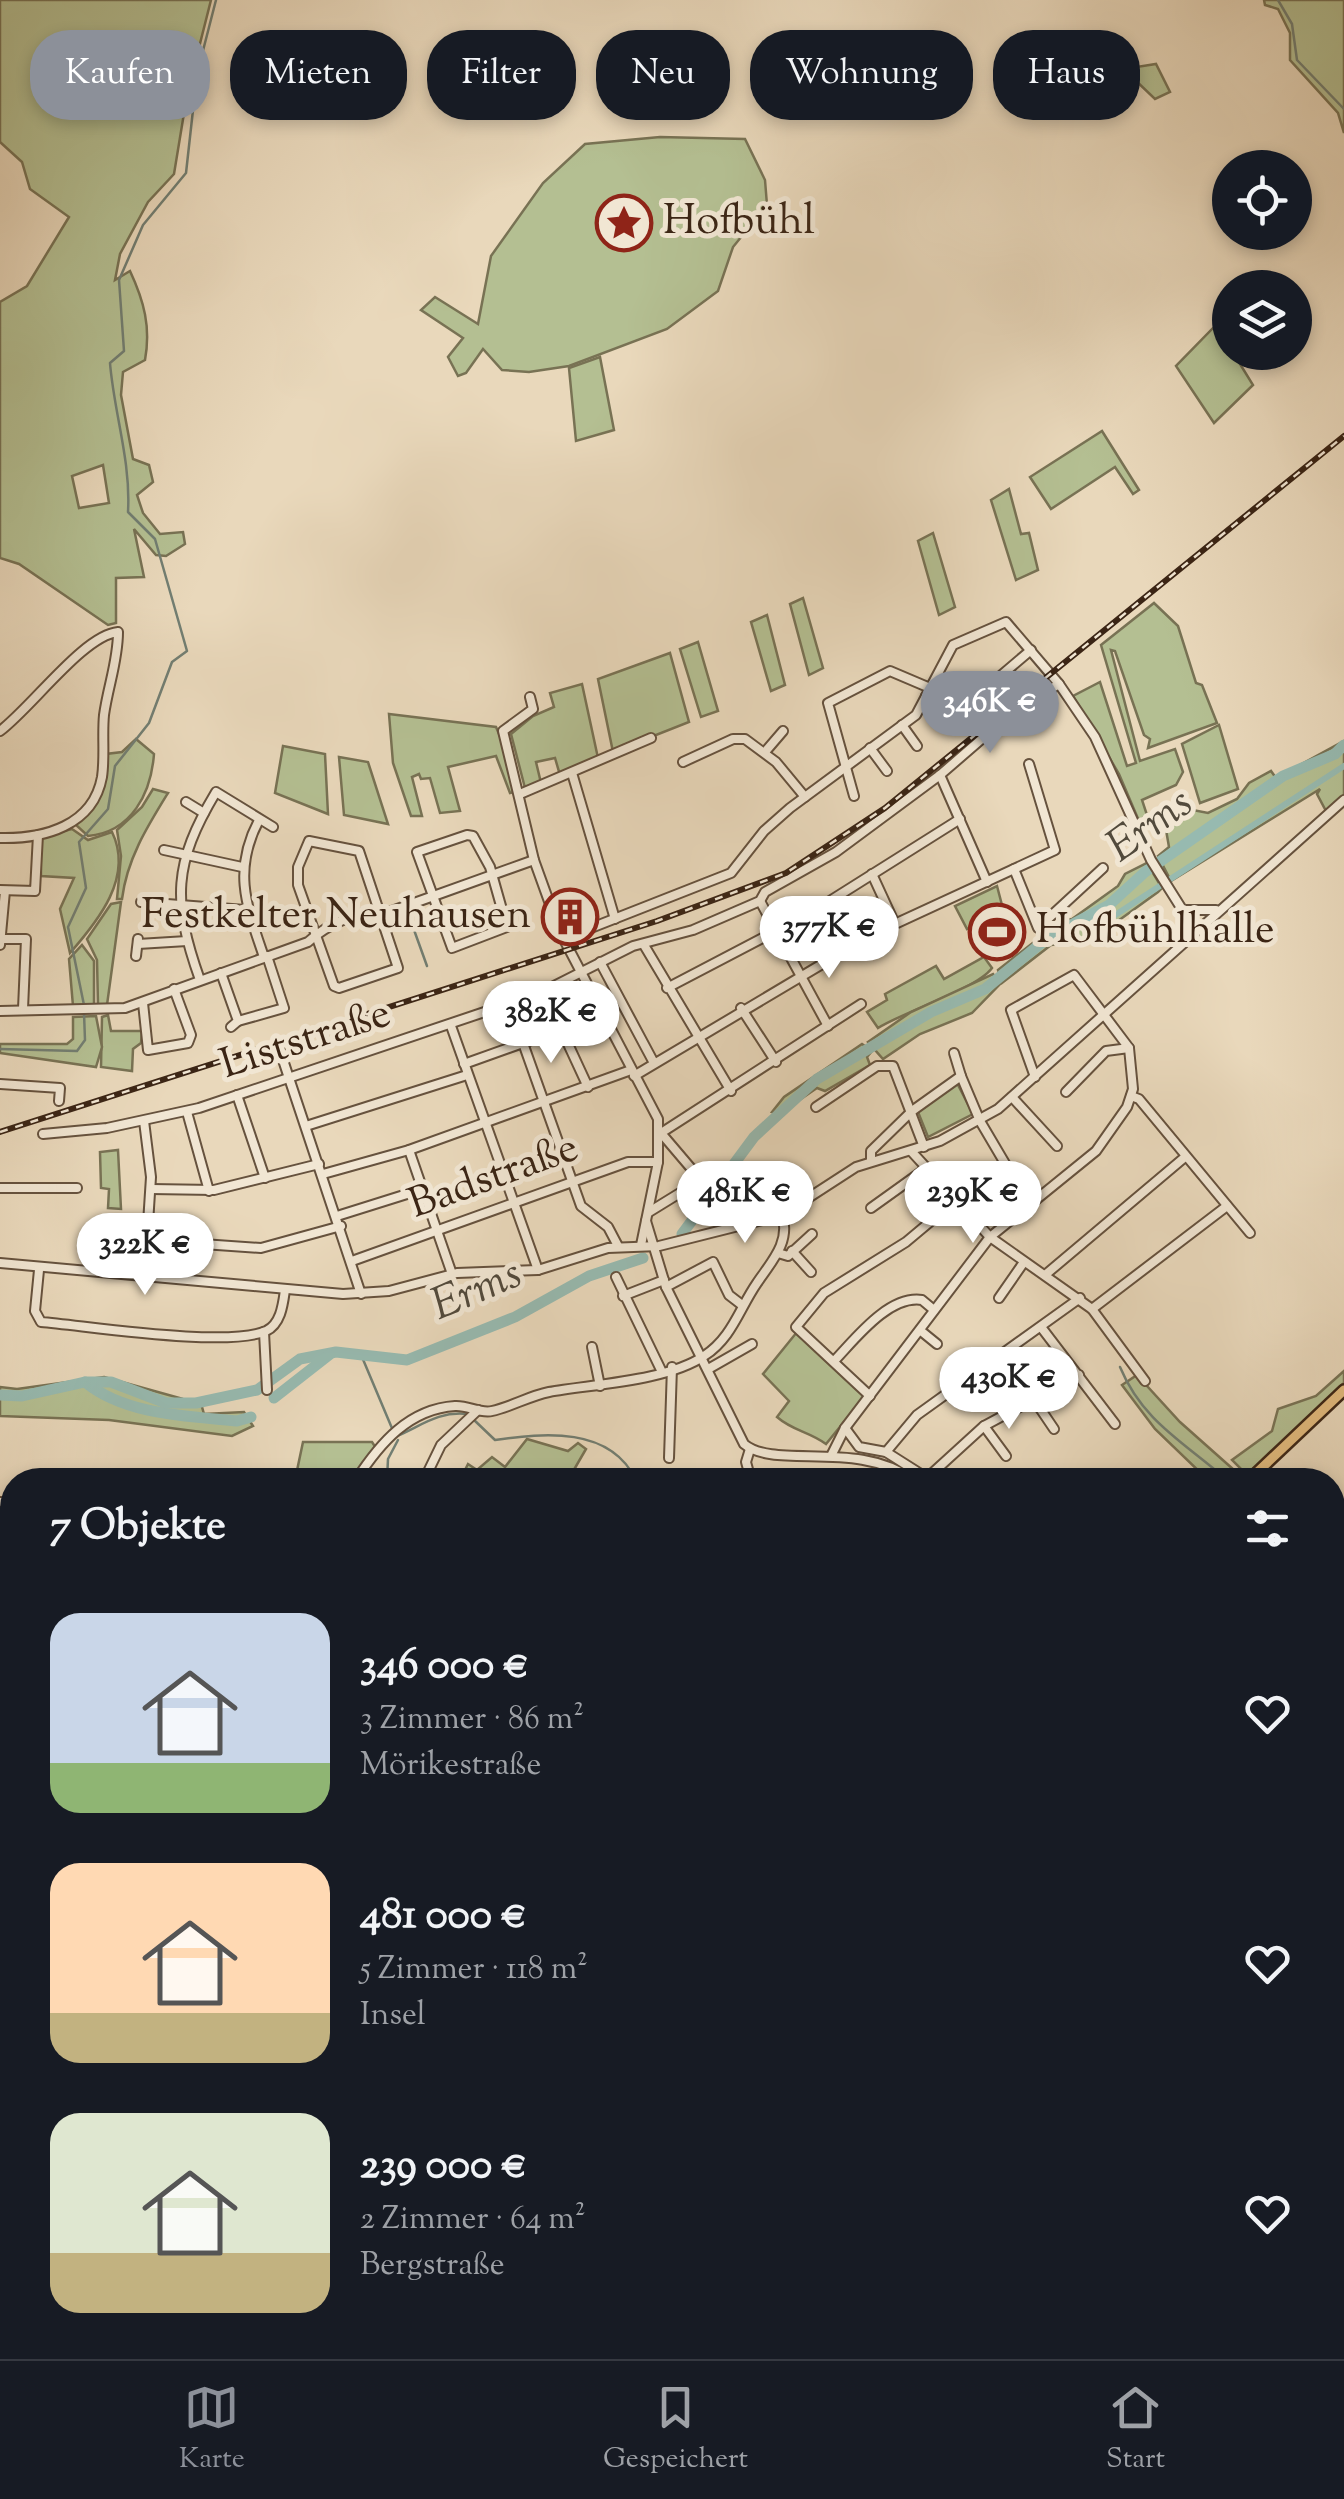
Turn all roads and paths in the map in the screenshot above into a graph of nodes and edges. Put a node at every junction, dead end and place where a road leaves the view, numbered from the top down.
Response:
1 (1031, 650) junction
2 (1059, 684) junction
3 (928, 692) junction
4 (530, 697) dead end
5 (902, 725) junction
6 (0, 731) edge
7 (783, 732) dead end
8 (652, 738) dead end
9 (917, 746) dead end
10 (870, 748) junction
11 (765, 752) junction
12 (684, 762) dead end
13 (1029, 764) dead end
14 (845, 766) junction
15 (887, 771) dead end
16 (572, 773) junction
17 (940, 775) junction
18 (520, 794) junction
19 (854, 796) dead end
20 (804, 798) junction
21 (1344, 800) edge
22 (186, 802) dead end
23 (204, 812) junction
24 (960, 819) junction
25 (259, 820) junction
26 (273, 827) dead end
27 (38, 835) junction
28 (0, 838) edge
29 (163, 852) dead end
30 (184, 854) junction
31 (534, 860) junction
32 (242, 867) junction
33 (1103, 868) dead end
34 (1014, 869) junction
35 (872, 874) junction
36 (491, 875) junction
37 (987, 882) junction
38 (3, 891) edge
39 (432, 898) junction
40 (760, 901) junction
41 (141, 902) dead end
42 (178, 906) junction
43 (1220, 909) junction
44 (246, 910) junction
45 (379, 910) junction
46 (1182, 910) junction
47 (615, 919) junction
48 (895, 924) junction
49 (1195, 930) junction
50 (776, 931) junction
51 (316, 935) junction
52 (563, 939) junction
53 (186, 941) junction
54 (2, 942) edge
55 (644, 946) junction
56 (136, 956) dead end
57 (266, 957) junction
58 (600, 962) junction
59 (221, 973) junction
60 (580, 974) junction
61 (798, 976) junction
62 (200, 980) junction
63 (666, 988) junction
64 (174, 989) junction
65 (544, 992) junction
66 (143, 1003) junction
67 (861, 1004) dead end
68 (741, 1008) junction
69 (23, 1009) junction
70 (0, 1011) edge
71 (1103, 1014) junction
72 (451, 1026) junction
73 (828, 1026) junction
74 (562, 1029) junction
75 (696, 1036) junction
76 (523, 1043) junction
77 (1129, 1048) junction
78 (280, 1051) dead end
79 (954, 1054) dead end
80 (776, 1062) junction
81 (654, 1063) junction
82 (464, 1064) junction
83 (633, 1073) junction
84 (468, 1075) junction
85 (961, 1076) junction
86 (1035, 1076) junction
87 (289, 1078) junction
88 (0, 1084) edge
89 (588, 1087) junction
90 (731, 1091) junction
91 (1066, 1092) dead end
92 (237, 1096) junction
93 (1131, 1096) junction
94 (1012, 1097) junction
95 (59, 1101) dead end
96 (543, 1101) junction
97 (816, 1107) dead end
98 (912, 1111) junction
99 (187, 1112) junction
100 (144, 1121) junction
101 (980, 1121) junction
102 (485, 1124) junction
103 (306, 1126) junction
104 (661, 1133) junction
105 (43, 1134) dead end
106 (1057, 1146) dead end
107 (924, 1147) junction
108 (409, 1150) junction
109 (911, 1151) junction
110 (1185, 1157) junction
111 (658, 1162) junction
112 (871, 1162) junction
113 (319, 1164) junction
114 (924, 1170) junction
115 (324, 1174) junction
116 (1014, 1177) dead end
117 (265, 1178) junction
118 (572, 1182) junction
119 (0, 1188) edge
120 (77, 1188) dead end
121 (150, 1189) junction
122 (423, 1189) junction
123 (209, 1191) junction
124 (955, 1201) junction
125 (514, 1203) junction
126 (1227, 1206) junction
127 (871, 1208) dead end
128 (337, 1216) junction
129 (648, 1216) junction
130 (782, 1216) junction
131 (341, 1226) junction
132 (437, 1230) junction
133 (812, 1234) dead end
134 (1250, 1234) dead end
135 (990, 1237) junction
136 (117, 1238) dead end
137 (147, 1240) junction
138 (641, 1244) junction
139 (618, 1246) junction
140 (654, 1246) junction
141 (792, 1251) junction
142 (778, 1254) junction
143 (352, 1260) junction
144 (1024, 1262) junction
145 (0, 1263) edge
146 (38, 1270) junction
147 (538, 1270) junction
148 (811, 1272) dead end
149 (452, 1274) junction
150 (1045, 1274) junction
151 (616, 1277) dead end
152 (665, 1284) junction
153 (285, 1290) junction
154 (361, 1294) junction
155 (623, 1296) junction
156 (999, 1298) dead end
157 (1080, 1298) junction
158 (742, 1305) junction
159 (1092, 1309) junction
160 (934, 1310) junction
161 (1041, 1326) junction
162 (921, 1330) junction
163 (264, 1332) junction
164 (752, 1344) dead end
165 (938, 1344) dead end
166 (592, 1347) dead end
167 (703, 1357) junction
168 (836, 1360) junction
169 (672, 1367) junction
170 (710, 1368) junction
171 (661, 1370) junction
172 (1079, 1375) junction
173 (1145, 1381) dead end
174 (600, 1386) junction
175 (267, 1390) dead end
176 (1344, 1390) edge
177 (870, 1396) junction
178 (1033, 1398) junction
179 (670, 1405) junction
180 (477, 1412) junction
181 (658, 1412) dead end
182 (1115, 1424) dead end
183 (984, 1426) junction
184 (845, 1428) junction
185 (1054, 1429) dead end
186 (750, 1449) junction
187 (886, 1452) junction
188 (832, 1454) junction
189 (1006, 1456) dead end
190 (669, 1458) dead end
191 (366, 1468) edge
192 (430, 1468) edge
193 (748, 1468) edge
194 (894, 1468) edge
195 (911, 1468) edge
196 (940, 1468) edge
197 (1263, 1468) edge

1 - 2 street
1 - 3 street
1 - 3 street
2 - 17 street, Liststraße
2 - 46 street
3 - 5 street
3 - 14 street
4 - 18 street
5 - 9 street
5 - 10 street
6 - 27 street
7 - 11 street
8 - 16 street
10 - 14 street
10 - 15 street
11 - 12 street
11 - 20 street
13 - 34 street
14 - 19 street
14 - 20 street
16 - 18 street
16 - 47 street
17 - 24 street
17 - 40 street, Liststraße
18 - 31 street
20 - 47 street
21 - 43 street
22 - 23 street
23 - 25 street
23 - 30 street
24 - 35 street
24 - 37 street
25 - 26 street
25 - 32 street
27 - 28 street
27 - 38 street
29 - 30 street
30 - 32 street
30 - 42 street
31 - 36 street
31 - 52 street
32 - 44 street
33 - 34 street
34 - 37 street
35 - 48 street
35 - 50 street
36 - 39 street
36 - 39 street
36 - 39 street
37 - 48 street
38 - 54 street
39 - 45 street
40 - 50 street
40 - 55 street, Liststraße
41 - 42 street
42 - 44 street
42 - 53 street
43 - 46 street
43 - 49 street
44 - 57 street
45 - 51 street
45 - 51 street
45 - 51 street
46 - 49 street
47 - 52 street
48 - 61 street
49 - 71 street
50 - 61 street
50 - 63 street
51 - 57 street
52 - 60 street
53 - 56 street
53 - 62 street
54 - 69 street
55 - 58 street, Liststraße
55 - 63 street
57 - 59 street
57 - 59 street
58 - 60 street, Liststraße
58 - 81 street
59 - 62 street
60 - 65 street, Liststraße
60 - 83 street
61 - 68 street
61 - 73 street
62 - 64 street
63 - 75 street
64 - 66 street
64 - 66 street
65 - 72 street, Liststraße
65 - 74 street
66 - 69 street
67 - 73 street
68 - 75 street
68 - 80 street
69 - 70 street
71 - 77 street
71 - 86 street
71 - 86 street
72 - 82 street
72 - 87 street, Liststraße
73 - 80 street
74 - 76 street
74 - 89 street
75 - 81 street
75 - 90 street
76 - 82 street
76 - 96 street
77 - 91 street
77 - 93 street
78 - 87 street
79 - 85 street
80 - 90 street
81 - 83 street
82 - 84 street
83 - 89 street
83 - 104 street
84 - 102 street
84 - 103 street
85 - 98 street
85 - 101 street
86 - 94 street
87 - 92 street, Liststraße
87 - 103 street
88 - 95 street
89 - 96 street
90 - 104 street
92 - 99 street, Liststraße
92 - 117 street
93 - 110 street
93 - 135 street
94 - 101 street
94 - 106 street
96 - 102 street
96 - 118 street
97 - 98 street
98 - 107 street
98 - 112 street
99 - 100 street, Liststraße
99 - 123 street
100 - 105 street, Liststraße
100 - 121 street
101 - 107 street
101 - 116 street
102 - 108 street
102 - 125 street
103 - 113 street
104 - 111 street
104 - 129 street
107 - 109 street
108 - 115 street
108 - 122 street
109 - 112 street
109 - 114 street
110 - 126 street
110 - 150 street
111 - 118 street, Badstraße
111 - 129 street
112 - 130 street
113 - 115 street
113 - 117 street
114 - 124 street
114 - 127 street
115 - 128 street
117 - 123 street
118 - 125 street, Badstraße
118 - 139 street
119 - 120 street
121 - 123 street
121 - 137 street
122 - 128 street
122 - 132 street
124 - 135 street
124 - 168 street
125 - 132 street, Badstraße
125 - 147 street
126 - 134 street
126 - 159 street
128 - 131 street
129 - 138 street
129 - 140 street
130 - 140 street
130 - 142 street
131 - 137 street
131 - 143 street
132 - 143 street, Badstraße
132 - 149 street
133 - 141 street
135 - 144 street
135 - 160 street
136 - 137 street
138 - 139 street
138 - 140 street
139 - 147 street
140 - 152 street
141 - 142 street
141 - 148 street
142 - 158 street
143 - 154 street
144 - 150 street
144 - 156 street
145 - 146 street
146 - 153 street
146 - 163 street
147 - 149 street
149 - 154 street
150 - 157 street
151 - 155 street
152 - 155 street
152 - 158 street
152 - 167 street
153 - 154 street
153 - 163 street
155 - 171 street
157 - 159 street
157 - 161 street
158 - 167 street
159 - 173 street
160 - 162 street
160 - 168 street
161 - 172 street
161 - 187 street
162 - 165 street
162 - 177 street
163 - 175 street
164 - 170 street
166 - 174 street
167 - 169 street
167 - 170 street
168 - 177 street
169 - 171 street
169 - 179 street
170 - 186 street
171 - 174 street
172 - 178 street
172 - 182 street
174 - 180 street
176 - 197 main road
177 - 184 street
178 - 183 street
178 - 185 street
179 - 181 street
179 - 190 street
180 - 191 street
180 - 192 street
183 - 189 street
183 - 196 street
184 - 187 street
184 - 188 street
186 - 188 street
186 - 193 street
187 - 195 street
188 - 194 street

